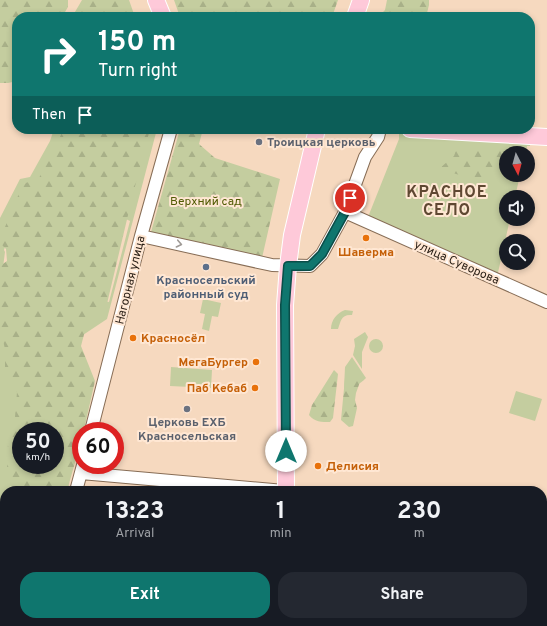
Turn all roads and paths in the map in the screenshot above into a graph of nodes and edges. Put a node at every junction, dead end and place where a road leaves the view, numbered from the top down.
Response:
1 (156, 0) edge
2 (361, 0) edge
3 (161, 12) edge
4 (357, 12) edge
5 (170, 134) edge
6 (316, 134) edge
7 (379, 134) edge
8 (496, 134) edge
9 (547, 137) edge
10 (345, 212) junction
11 (141, 236) junction
12 (288, 266) junction
13 (547, 302) edge
14 (93, 422) edge
15 (81, 474) edge
16 (124, 474) edge
17 (77, 486) edge
18 (239, 486) edge
19 (285, 486) edge

1 - 3 main road
2 - 4 main road
5 - 11 street, Нагорная улица
6 - 12 main road
7 - 10 street
8 - 9 main road
10 - 12 street
10 - 13 street, улица Суворова
11 -> 12 street
11 - 14 street, Нагорная улица
12 - 19 main road
15 - 17 street
16 - 18 street

